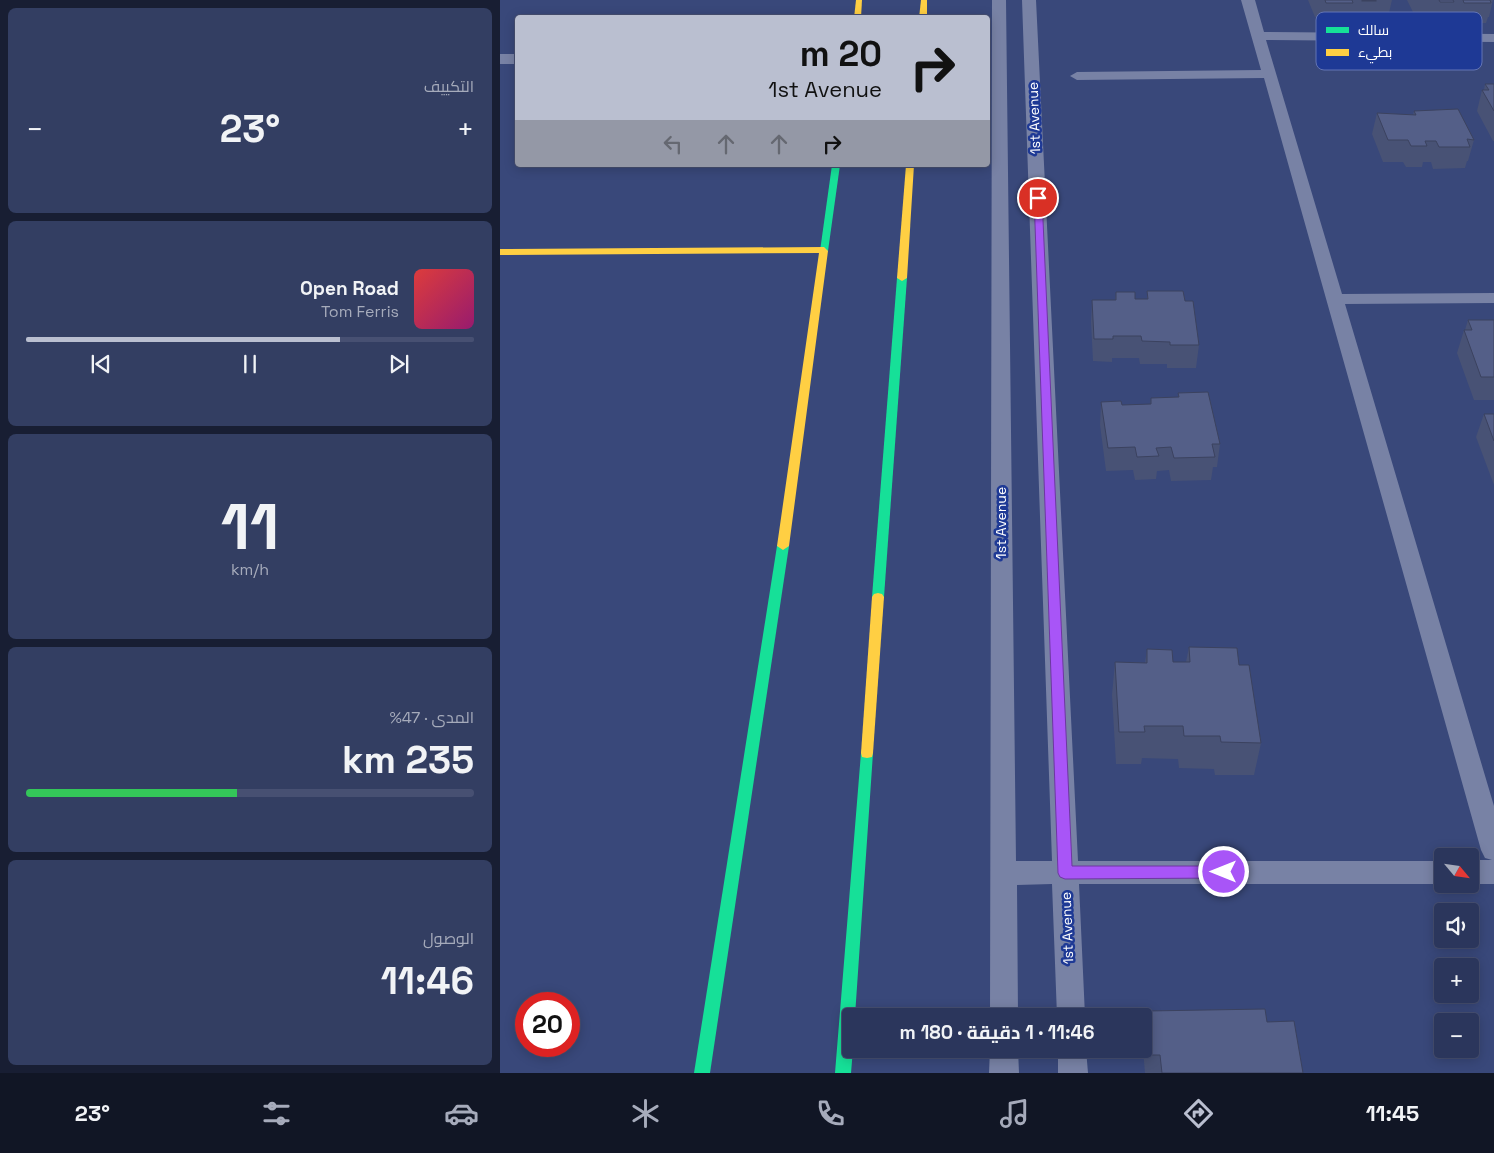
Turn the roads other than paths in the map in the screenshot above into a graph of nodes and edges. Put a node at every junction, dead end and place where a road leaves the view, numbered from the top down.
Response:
1 (859, 0) edge
2 (924, 0) edge
3 (999, 0) edge
4 (1030, 0) edge
5 (1248, 0) edge
6 (857, 15) edge
7 (923, 15) edge
8 (1259, 36) junction
9 (1316, 36) edge
10 (500, 59) edge
11 (515, 59) edge
12 (1270, 74) junction
13 (1077, 76) dead end
14 (836, 167) edge
15 (910, 167) edge
16 (824, 250) junction
17 (500, 252) edge
18 (1494, 298) edge
19 (1335, 299) junction
20 (1494, 850) edge
21 (1434, 872) edge
22 (1479, 872) edge
23 (1494, 872) edge
24 (1003, 873) junction
25 (1065, 873) junction
26 (1004, 1008) edge
27 (1071, 1008) edge
28 (1004, 1058) edge
29 (1072, 1058) edge
30 (702, 1073) edge
31 (843, 1073) edge
32 (1004, 1073) edge
33 (1073, 1073) edge

1 - 6 main road
2 - 7 main road
3 - 24 lane, 1st Avenue
4 - 25 lane, 1st Avenue
5 - 8 lane
8 - 9 lane
8 - 12 lane
10 - 11 street
12 - 13 lane
12 - 19 lane
14 - 16 main road
15 - 31 main road
16 - 17 main road
16 - 30 main road
18 - 19 lane
19 - 20 lane
21 - 25 lane
22 - 23 lane
24 - 25 lane
24 - 26 lane, 1st Avenue
25 - 27 lane, 1st Avenue
28 - 32 lane
29 - 33 lane

